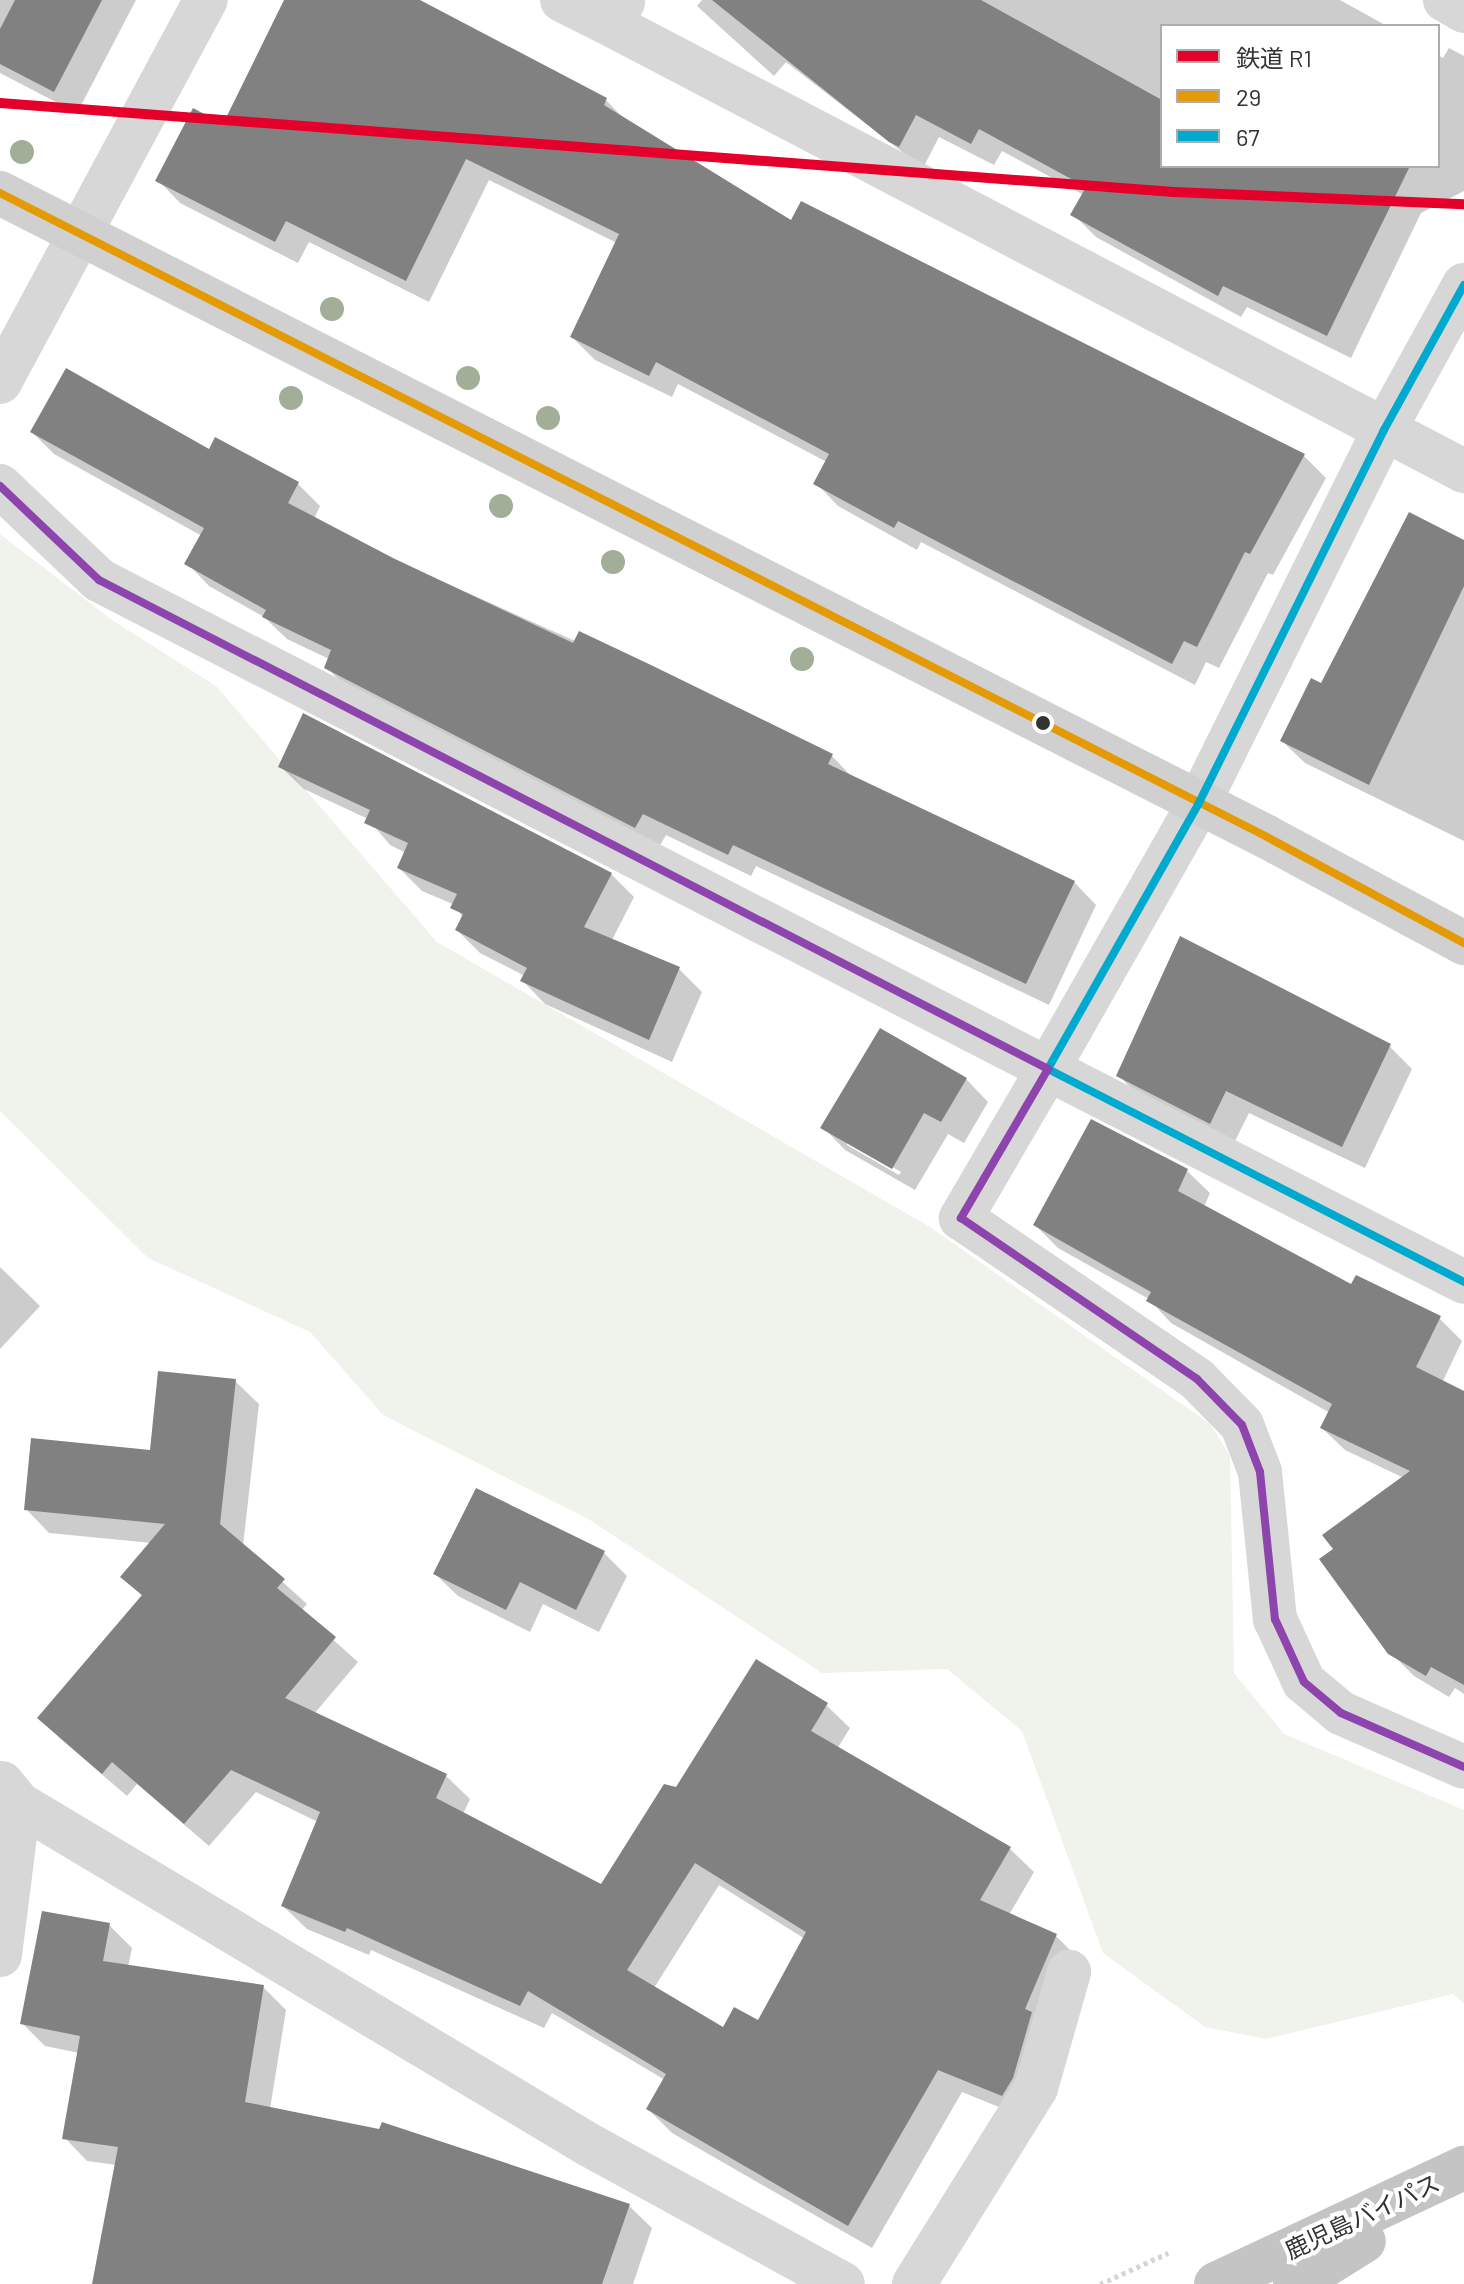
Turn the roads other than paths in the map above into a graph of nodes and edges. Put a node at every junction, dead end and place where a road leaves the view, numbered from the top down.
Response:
1 (206, 0) edge
2 (562, 0) edge
3 (1445, 0) edge
4 (614, 10) edge
5 (1464, 11) edge
6 (0, 193) edge
7 (83, 235) junction
8 (1464, 285) edge
9 (0, 382) edge
10 (1384, 430) junction
11 (1464, 471) edge
12 (0, 486) edge
13 (1199, 803) junction
14 (1464, 943) edge
15 (1048, 1069) junction
16 (1464, 1282) edge
17 (1464, 1767) edge
18 (6, 1797) edge
19 (0, 1955) edge
20 (1069, 1972) dead end
21 (1464, 2168) edge
22 (1464, 2179) edge
23 (786, 2271) edge
24 (843, 2284) edge
25 (914, 2284) edge
26 (1216, 2284) edge
27 (1295, 2284) edge

1 - 7 street
2 - 4 street
3 - 5 street
4 - 10 street
6 - 7 street
7 - 9 street
7 - 13 street
8 - 10 street
10 - 11 street
10 - 13 street
12 - 15 street
13 - 14 street
13 - 15 street
15 - 16 street
15 - 17 street
18 - 19 street
18 - 23 street
20 - 25 street
21 - 26 highway, 鹿児島バイパス
22 - 27 highway
23 - 24 street

